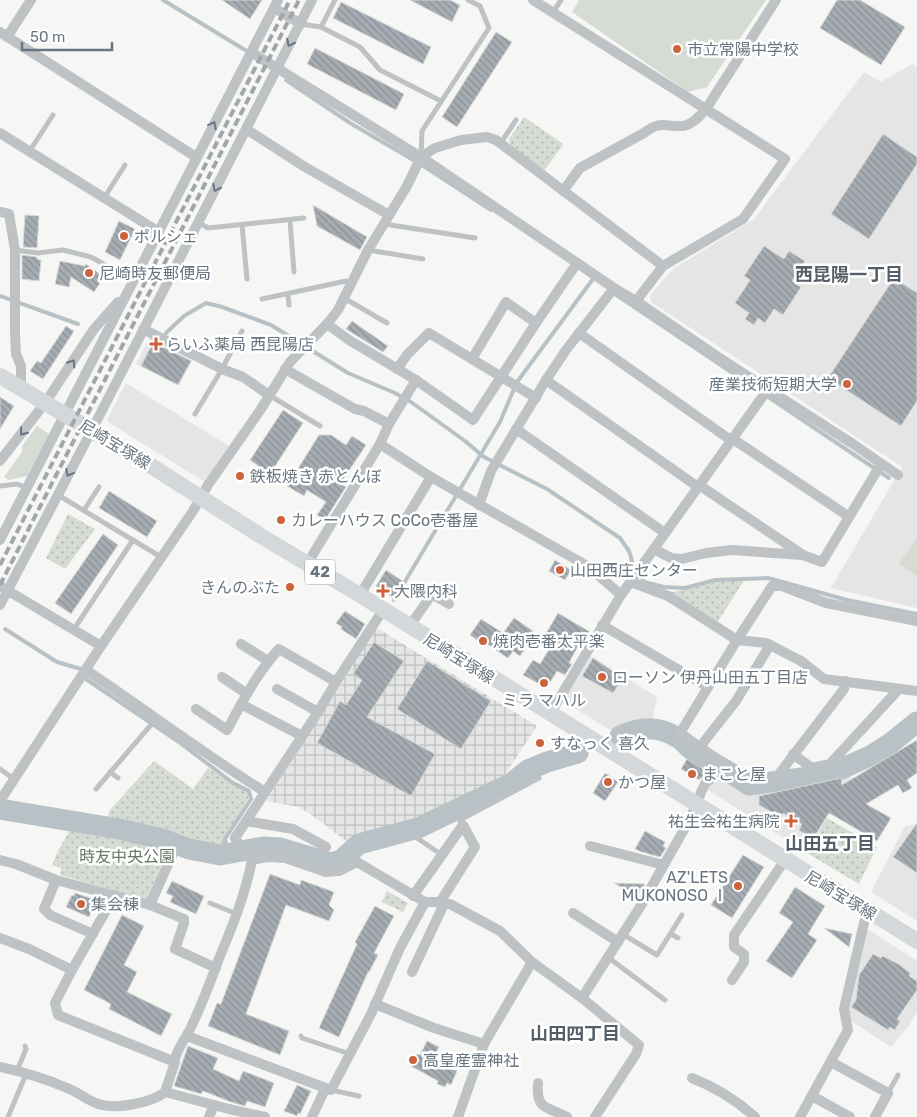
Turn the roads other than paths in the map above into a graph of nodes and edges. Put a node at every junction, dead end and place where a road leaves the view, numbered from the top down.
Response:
1 (31, 0) edge
2 (312, 0) edge
3 (335, 0) edge
4 (468, 0) edge
5 (533, 0) edge
6 (561, 0) edge
7 (776, 0) edge
8 (276, 4) edge
9 (553, 12) junction
10 (300, 24) junction
11 (321, 27) junction
12 (4, 34) edge
13 (252, 52) junction
14 (278, 67) junction
15 (441, 101) junction
16 (706, 110) junction
17 (53, 115) dead end
18 (516, 120) dead end
19 (246, 129) junction
20 (0, 134) edge
21 (500, 144) junction
22 (29, 152) junction
23 (196, 157) junction
24 (421, 157) junction
25 (125, 165) dead end
26 (563, 191) junction
27 (104, 198) junction
28 (0, 212) edge
29 (390, 215) junction
30 (304, 218) dead end
31 (290, 221) junction
32 (198, 222) junction
33 (384, 224) junction
34 (242, 225) junction
35 (159, 232) junction
36 (475, 238) dead end
37 (15, 250) junction
38 (368, 250) junction
39 (423, 259) dead end
40 (577, 263) junction
41 (663, 266) junction
42 (294, 272) dead end
43 (247, 278) dead end
44 (133, 281) junction
45 (351, 284) junction
46 (614, 288) junction
47 (127, 293) junction
48 (288, 294) junction
49 (344, 298) junction
50 (262, 299) dead end
51 (636, 301) junction
52 (289, 304) dead end
53 (387, 323) dead end
54 (536, 323) junction
55 (328, 324) junction
56 (143, 329) junction
57 (242, 331) dead end
58 (579, 333) junction
59 (472, 359) junction
60 (222, 369) junction
61 (285, 369) junction
62 (397, 369) junction
63 (0, 376) edge
64 (502, 376) junction
65 (416, 380) junction
66 (546, 380) junction
67 (21, 388) junction
68 (768, 389) junction
69 (270, 395) junction
70 (536, 398) junction
71 (45, 404) junction
72 (195, 414) dead end
73 (65, 415) junction
74 (389, 424) junction
75 (320, 426) dead end
76 (516, 429) junction
77 (92, 430) junction
78 (732, 440) junction
79 (380, 444) junction
80 (0, 461) edge
81 (881, 464) junction
82 (898, 475) dead end
83 (431, 478) junction
84 (0, 486) edge
85 (699, 486) junction
86 (98, 487) dead end
87 (27, 488) junction
88 (58, 495) junction
89 (202, 498) junction
90 (479, 505) junction
91 (84, 510) junction
92 (848, 516) junction
93 (665, 533) junction
94 (0, 540) edge
95 (133, 540) junction
96 (654, 549) junction
97 (803, 555) junction
98 (161, 557) junction
99 (307, 564) junction
100 (636, 576) junction
101 (4, 588) edge
102 (360, 595) junction
103 (621, 595) junction
104 (0, 604) edge
105 (449, 604) dead end
106 (383, 610) junction
107 (917, 621) edge
108 (602, 625) junction
109 (409, 627) junction
110 (73, 630) junction
111 (737, 640) junction
112 (241, 644) dead end
113 (770, 645) junction
114 (101, 646) junction
115 (268, 661) junction
116 (86, 670) junction
117 (222, 677) dead end
118 (336, 682) junction
119 (845, 682) junction
120 (708, 687) junction
121 (899, 689) junction
122 (277, 690) dead end
123 (917, 691) edge
124 (247, 694) junction
125 (241, 704) junction
126 (196, 709) dead end
127 (318, 712) junction
128 (550, 714) junction
129 (157, 718) junction
130 (302, 736) junction
131 (699, 748) junction
132 (793, 754) junction
133 (0, 770) edge
134 (110, 772) junction
135 (118, 778) dead end
136 (539, 778) dead end
137 (776, 778) dead end
138 (14, 779) junction
139 (96, 789) dead end
140 (266, 792) junction
141 (0, 801) edge
142 (696, 805) junction
143 (246, 821) junction
144 (461, 827) junction
145 (417, 838) dead end
146 (590, 846) dead end
147 (326, 847) dead end
148 (174, 851) dead end
149 (442, 855) junction
150 (0, 860) edge
151 (252, 860) junction
152 (785, 860) junction
153 (664, 865) junction
154 (56, 880) junction
155 (115, 895) junction
156 (413, 896) junction
157 (425, 902) junction
158 (443, 902) junction
159 (210, 903) dead end
160 (150, 905) junction
161 (867, 910) junction
162 (573, 913) dead end
163 (237, 914) junction
164 (682, 915) dead end
165 (93, 934) junction
166 (670, 934) junction
167 (0, 938) edge
168 (621, 938) junction
169 (678, 938) dead end
170 (917, 941) edge
171 (609, 958) junction
172 (532, 962) junction
173 (412, 965) dead end
174 (216, 968) junction
175 (72, 970) junction
176 (732, 980) dead end
177 (582, 998) junction
178 (665, 1000) dead end
179 (375, 1004) junction
180 (188, 1036) junction
181 (301, 1036) dead end
182 (484, 1044) junction
183 (25, 1046) dead end
184 (351, 1054) junction
185 (175, 1062) junction
186 (830, 1062) junction
187 (0, 1067) edge
188 (21, 1072) junction
189 (898, 1075) dead end
190 (695, 1076) dead end
191 (538, 1082) dead end
192 (328, 1090) junction
193 (165, 1092) junction
194 (888, 1094) junction
195 (359, 1096) dead end
196 (812, 1096) junction
197 (214, 1105) junction
198 (122, 1106) junction
199 (837, 1114) edge
200 (8, 1117) edge
201 (117, 1117) edge
202 (209, 1117) edge
203 (265, 1117) edge
204 (312, 1117) edge
205 (458, 1117) edge
206 (567, 1117) edge
207 (595, 1117) edge
208 (755, 1117) edge
209 (800, 1117) edge
210 (850, 1117) edge
211 (875, 1117) edge

1 - 12 street
2 - 10 street
3 - 11 lane
4 - 15 lane
5 - 9 street
6 - 9 lane
7 - 16 street
8 - 10 street
8 - 13 street
9 - 16 street
10 - 11 lane
10 -> 14 street
11 - 15 lane
12 - 23 street
13 - 14 street
23 -> 13 street
14 - 19 street
14 - 24 street
15 - 24 lane
16 - 26 street
16 - 41 street
17 - 22 lane
18 - 21 lane
19 - 29 street
19 -> 32 street
20 - 22 street
21 - 24 street
21 - 26 street
22 - 27 street
23 - 35 street
24 - 29 street
24 - 40 street
25 - 27 lane
26 - 41 street
27 - 35 street
28 - 37 street
29 - 33 street
30 - 31 lane
31 - 34 lane
31 - 42 lane
32 - 34 lane
32 - 56 street
33 - 36 lane
33 - 38 street
34 - 43 lane
35 - 44 street
37 - 44 lane
37 - 67 street
38 - 39 lane
38 - 45 street
40 - 46 street
40 - 54 street
41 - 51 street
44 - 47 street
45 - 48 lane
45 - 49 street
46 - 51 street
46 - 58 street
71 -> 47 street
47 - 73 street
48 - 50 lane
48 - 52 lane
49 - 53 lane
49 - 55 street
51 - 68 street
54 - 59 street
54 - 64 street
55 - 61 street
55 - 62 street
56 - 60 street
56 - 77 street
57 - 60 lane
58 - 66 street
58 - 78 street
59 - 62 street
59 - 64 street
60 - 69 street
60 - 72 lane
61 - 69 street
61 - 74 street
62 - 65 street
63 - 67 main road, 尼崎宝塚線 / 42
64 - 65 street
64 - 70 street
65 - 74 street
66 - 70 street
66 - 85 street
67 - 71 main road, 尼崎宝塚線 / 42
68 - 78 street
68 - 81 street
69 - 75 lane
69 - 89 street
70 - 76 street
71 - 73 main road, 尼崎宝塚線 / 42
71 -> 80 street
73 - 77 main road, 尼崎宝塚線 / 42
73 - 87 street
74 - 79 street
76 - 90 street
76 - 93 street
77 -> 88 street
77 - 89 main road, 尼崎宝塚線 / 42
78 - 85 street
78 - 92 street
79 - 83 street
79 - 99 street
81 - 82 street
81 - 92 street
83 - 90 street
83 - 102 street
84 - 87 lane
85 - 93 street
85 - 97 street
86 - 91 lane
87 - 94 street
88 - 91 lane
88 - 101 street
89 - 98 street
89 - 99 main road, 尼崎宝塚線 / 42
90 - 103 street
91 - 95 lane
92 - 97 street
93 - 96 street
95 - 98 lane
95 - 110 lane
96 - 97 street
96 - 100 street
98 - 114 street
99 - 102 main road, 尼崎宝塚線 / 42
100 - 103 street
100 - 111 street
101 - 104 street
101 - 110 street
102 - 106 main road, 尼崎宝塚線 / 42
103 - 108 street
105 - 109 street
106 - 109 main road, 尼崎宝塚線 / 42
106 - 118 street
107 - 111 street
108 - 120 street
108 - 128 street
109 - 128 main road, 尼崎宝塚線 / 42
110 - 114 street
111 - 113 street
111 - 120 street
112 - 115 street
113 - 119 street
113 - 131 street
114 - 116 street
115 - 118 street
115 - 124 street
116 - 129 street
116 - 138 street
117 - 124 street
118 - 127 street
119 - 121 street
119 - 132 street
120 - 131 street
121 - 123 street
121 - 132 street
122 - 127 street
124 - 125 street
125 - 126 street
125 - 130 street
127 - 130 street
128 - 142 main road, 尼崎宝塚線 / 42
129 - 134 lane
129 - 140 street
130 - 140 street
131 - 142 street
132 - 137 street
133 - 138 lane
134 - 135 lane
134 - 139 lane
136 - 144 lane
138 - 141 street
140 - 143 street
142 - 152 main road, 尼崎宝塚線 / 42
142 - 153 street
143 - 147 street
143 - 151 street
144 - 149 street
144 - 158 street
145 - 149 lane
146 - 153 street
148 - 160 street
149 - 156 street
150 - 154 street
151 - 156 street
151 - 163 street
152 - 161 main road, 尼崎宝塚線 / 42
152 - 176 street
153 - 168 street
154 - 155 street
154 - 165 street
155 - 160 street
155 - 165 street
156 - 157 street
157 - 158 street
157 - 179 street
158 - 172 street
158 - 173 street
159 - 163 lane
160 - 174 street
161 - 170 main road, 尼崎宝塚線 / 42
161 - 186 street
162 - 168 street
163 - 174 street
164 - 166 lane
165 - 175 street
166 - 168 lane
166 - 169 lane
167 - 175 street
168 - 171 street
171 - 177 street
171 - 178 lane
172 - 177 street
172 - 182 street
174 - 180 street
175 - 185 street
177 - 207 street
179 - 182 street
179 - 184 street
180 - 185 street
180 - 192 street
181 - 184 lane
182 - 205 street
183 - 188 lane
184 - 192 street
185 - 193 street
186 - 194 street
186 - 196 street
187 - 188 street
188 - 198 street
188 - 200 lane
189 - 194 lane
190 - 208 street
191 - 206 street
192 - 195 lane
192 - 204 street
193 - 197 street
193 - 198 street
194 - 211 street
196 - 199 street
196 - 209 street
197 - 202 street
197 - 203 street
198 - 201 street
199 - 210 street

